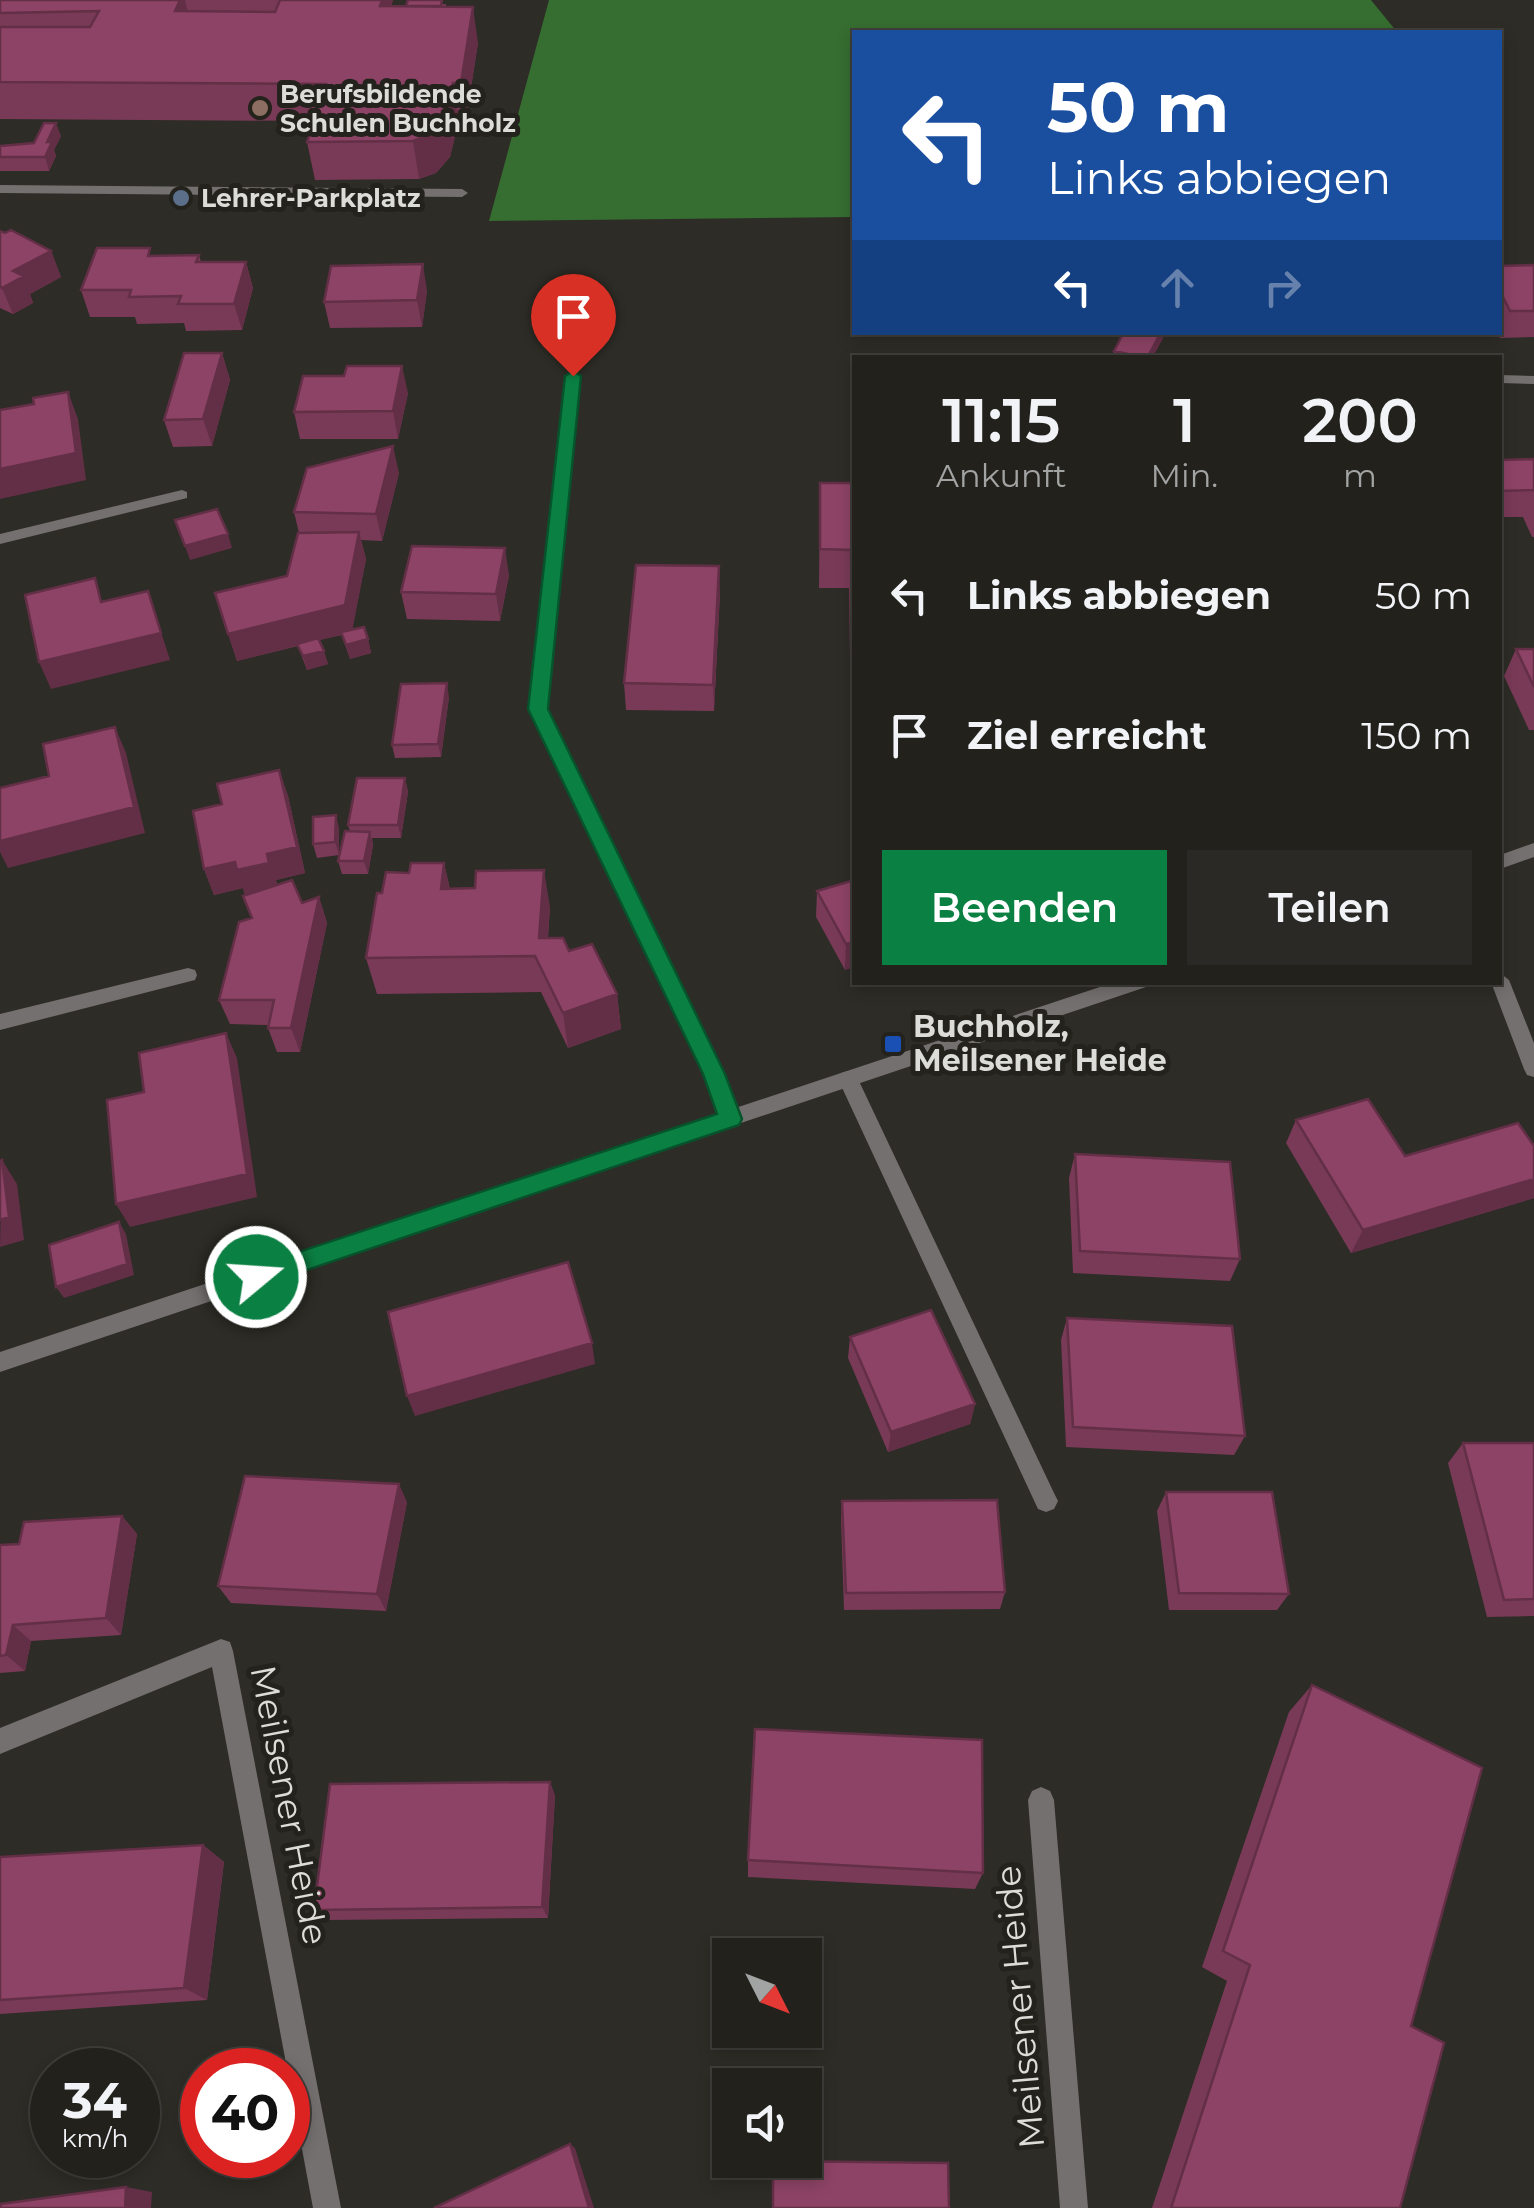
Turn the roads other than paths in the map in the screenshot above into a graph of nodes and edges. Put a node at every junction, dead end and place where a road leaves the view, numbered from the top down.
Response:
1 (0, 190) edge
2 (462, 193) dead end
3 (573, 376) dead end
4 (1502, 380) edge
5 (1534, 380) edge
6 (182, 494) dead end
7 (0, 539) edge
8 (1534, 850) edge
9 (1502, 861) edge
10 (188, 974) dead end
11 (1130, 985) edge
12 (1502, 985) edge
13 (0, 1022) edge
14 (1534, 1069) edge
15 (848, 1080) junction
16 (730, 1119) junction
17 (0, 1362) edge
18 (1046, 1501) dead end
19 (0, 1742) edge
20 (1040, 1800) dead end
21 (327, 2208) edge
22 (1074, 2208) edge

1 - 2 street
3 - 16 street
4 - 5 street
6 - 7 street
8 - 9 street
10 - 13 street
11 - 15 street
12 - 14 street
15 - 16 street
15 - 18 street
16 - 17 street
19 - 21 street, Meilsener Heide
20 - 22 street, Meilsener Heide

